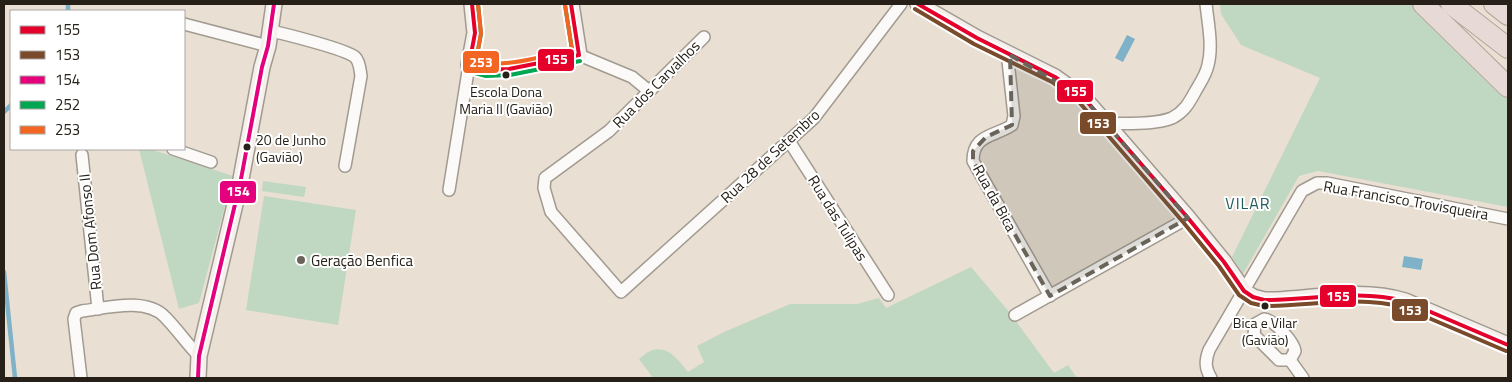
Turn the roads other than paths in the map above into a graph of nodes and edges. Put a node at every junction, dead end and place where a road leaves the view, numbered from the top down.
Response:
1 (274, 4) edge
2 (472, 4) edge
3 (571, 4) edge
4 (901, 4) edge
5 (918, 4) edge
6 (1206, 4) edge
7 (1423, 4) edge
8 (1450, 4) edge
9 (185, 24) edge
10 (270, 31) junction
11 (704, 38) dead end
12 (268, 46) junction
13 (1508, 48) edge
14 (579, 55) junction
15 (1010, 55) junction
16 (469, 65) junction
17 (1508, 87) edge
18 (649, 90) junction
19 (1108, 124) junction
20 (789, 141) junction
21 (176, 150) edge
22 (82, 155) dead end
23 (211, 162) dead end
24 (345, 166) dead end
25 (450, 190) dead end
26 (1188, 218) junction
27 (1508, 219) edge
28 (621, 292) joint
29 (1244, 292) junction
30 (888, 295) dead end
31 (1050, 296) junction
32 (98, 309) junction
33 (1015, 315) dead end
34 (1508, 345) edge
35 (199, 356) junction
36 (1290, 360) dead end
37 (81, 378) edge
38 (198, 378) edge
39 (1211, 378) edge
40 (1303, 378) edge

1 - 10 street
2 - 16 street
3 - 14 street
4 - 20 street, Rua 28 de Setembro
5 - 15 street
6 - 19 street
7 - 17 highway
8 - 13 highway
9 - 12 street
10 - 12 street
10 - 24 street
11 - 18 street, Rua dos Carvalhos
12 - 35 street
14 - 16 street
14 - 18 street
15 - 19 street
15 - 31 street, Rua da Bica
16 - 25 street
18 - 28 street, Rua dos Carvalhos
19 - 26 street
20 - 28 street, Rua 28 de Setembro
20 - 30 street, Rua das Tulipas
21 - 23 street
22 - 32 street, Rua Dom Afonso II
26 - 29 street
26 - 31 street
27 - 29 street, Rua Francisco Trovisqueira
29 - 34 street
29 - 39 street, Rua Francisco Trovisqueira
31 - 33 street
32 - 35 street
32 - 37 street
35 - 38 street
36 - 40 street

